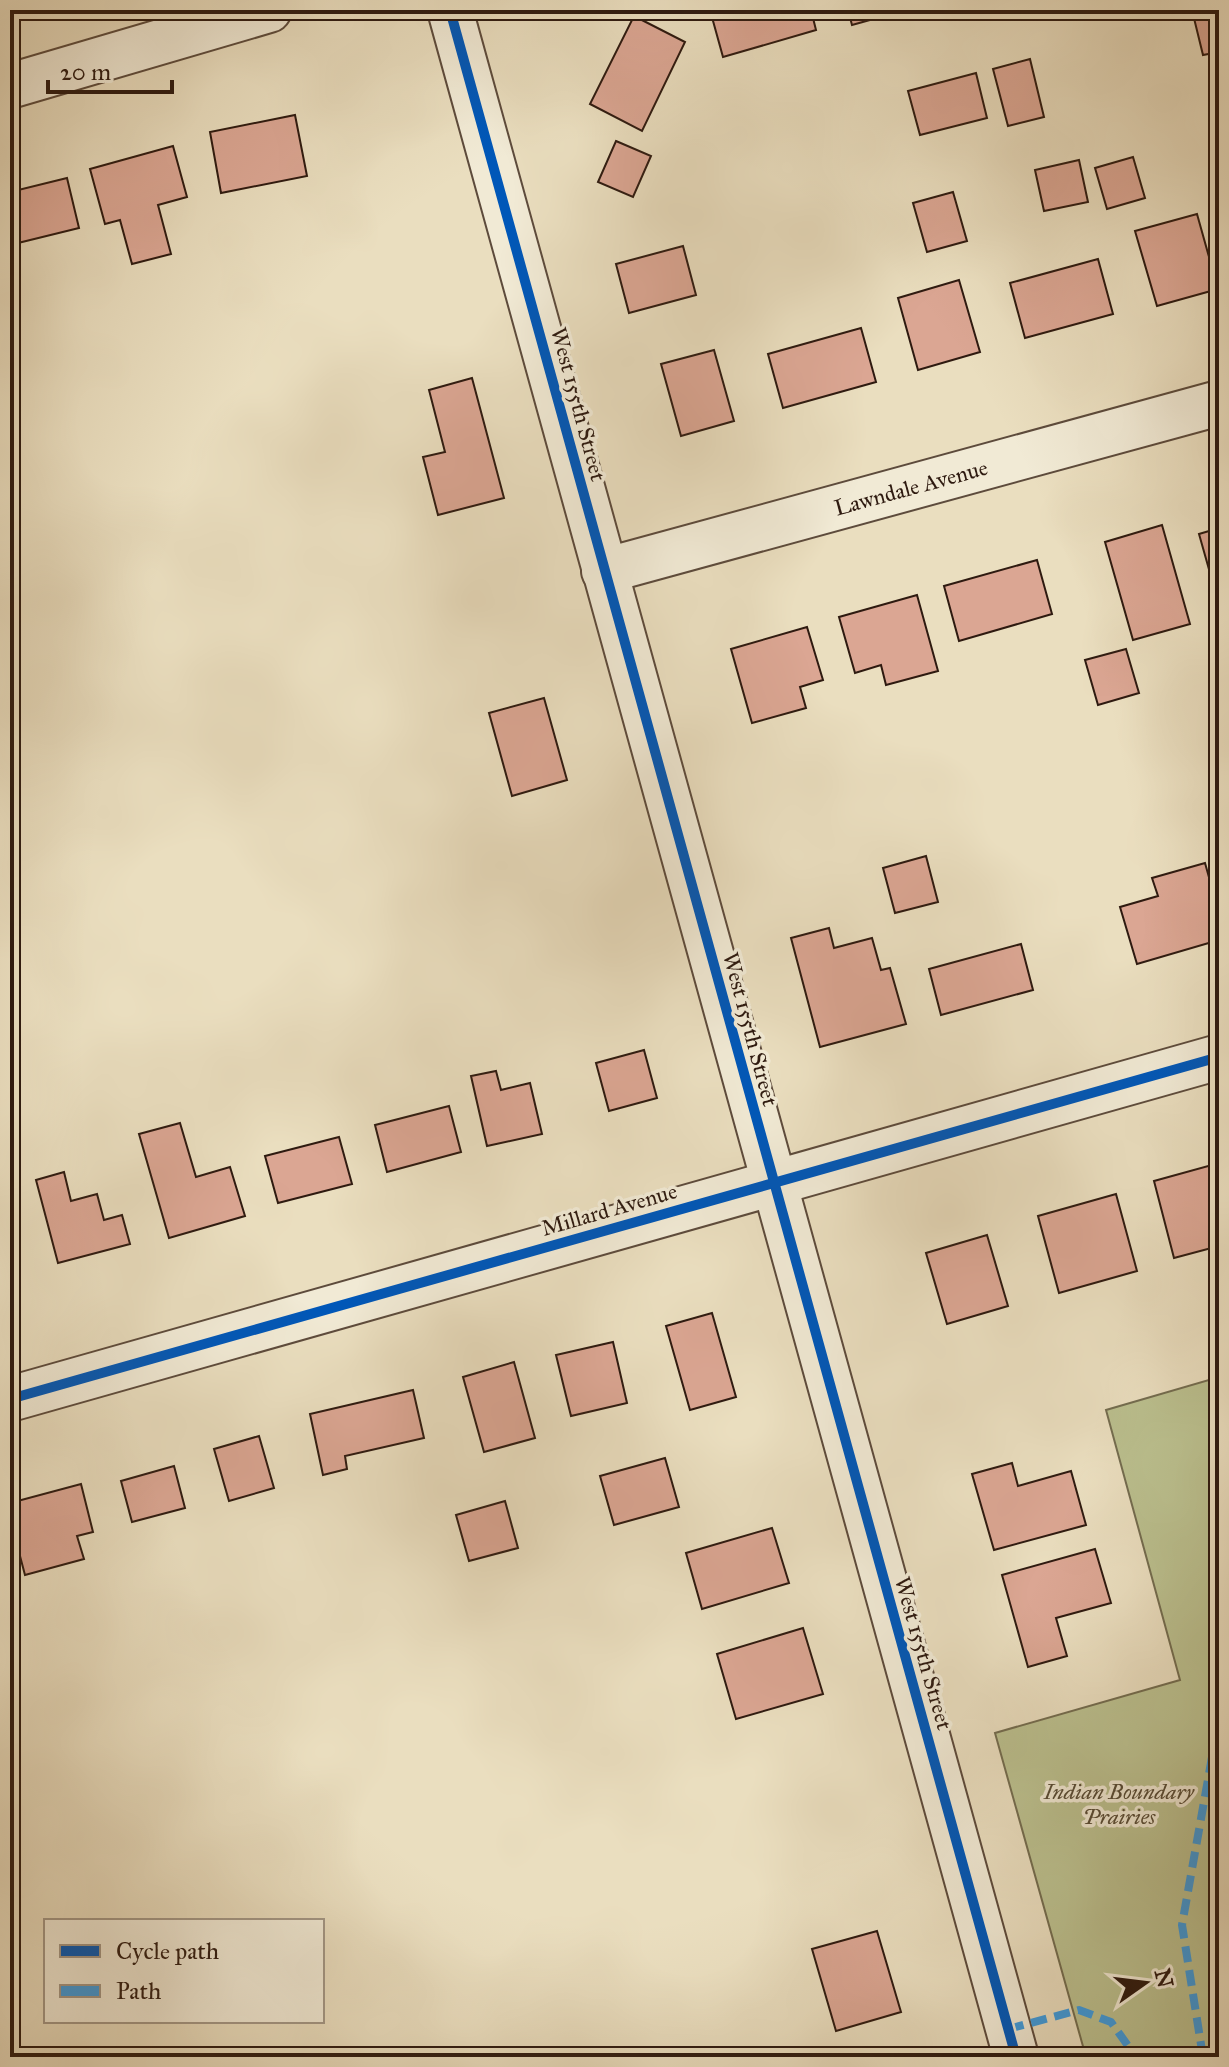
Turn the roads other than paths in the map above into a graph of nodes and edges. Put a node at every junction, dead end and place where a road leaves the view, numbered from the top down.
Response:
1 (269, 10) edge
2 (450, 10) edge
3 (10, 86) edge
4 (1219, 403) edge
5 (604, 571) junction
6 (1219, 1057) edge
7 (773, 1183) junction
8 (10, 1399) edge
9 (1016, 2057) edge

1 - 3 street
2 - 5 street, West 155th Street
4 - 5 street, Lawndale Avenue
5 - 7 street, West 155th Street
6 - 7 street, Millard Avenue
7 - 8 street, Millard Avenue
7 - 9 street, West 155th Street

